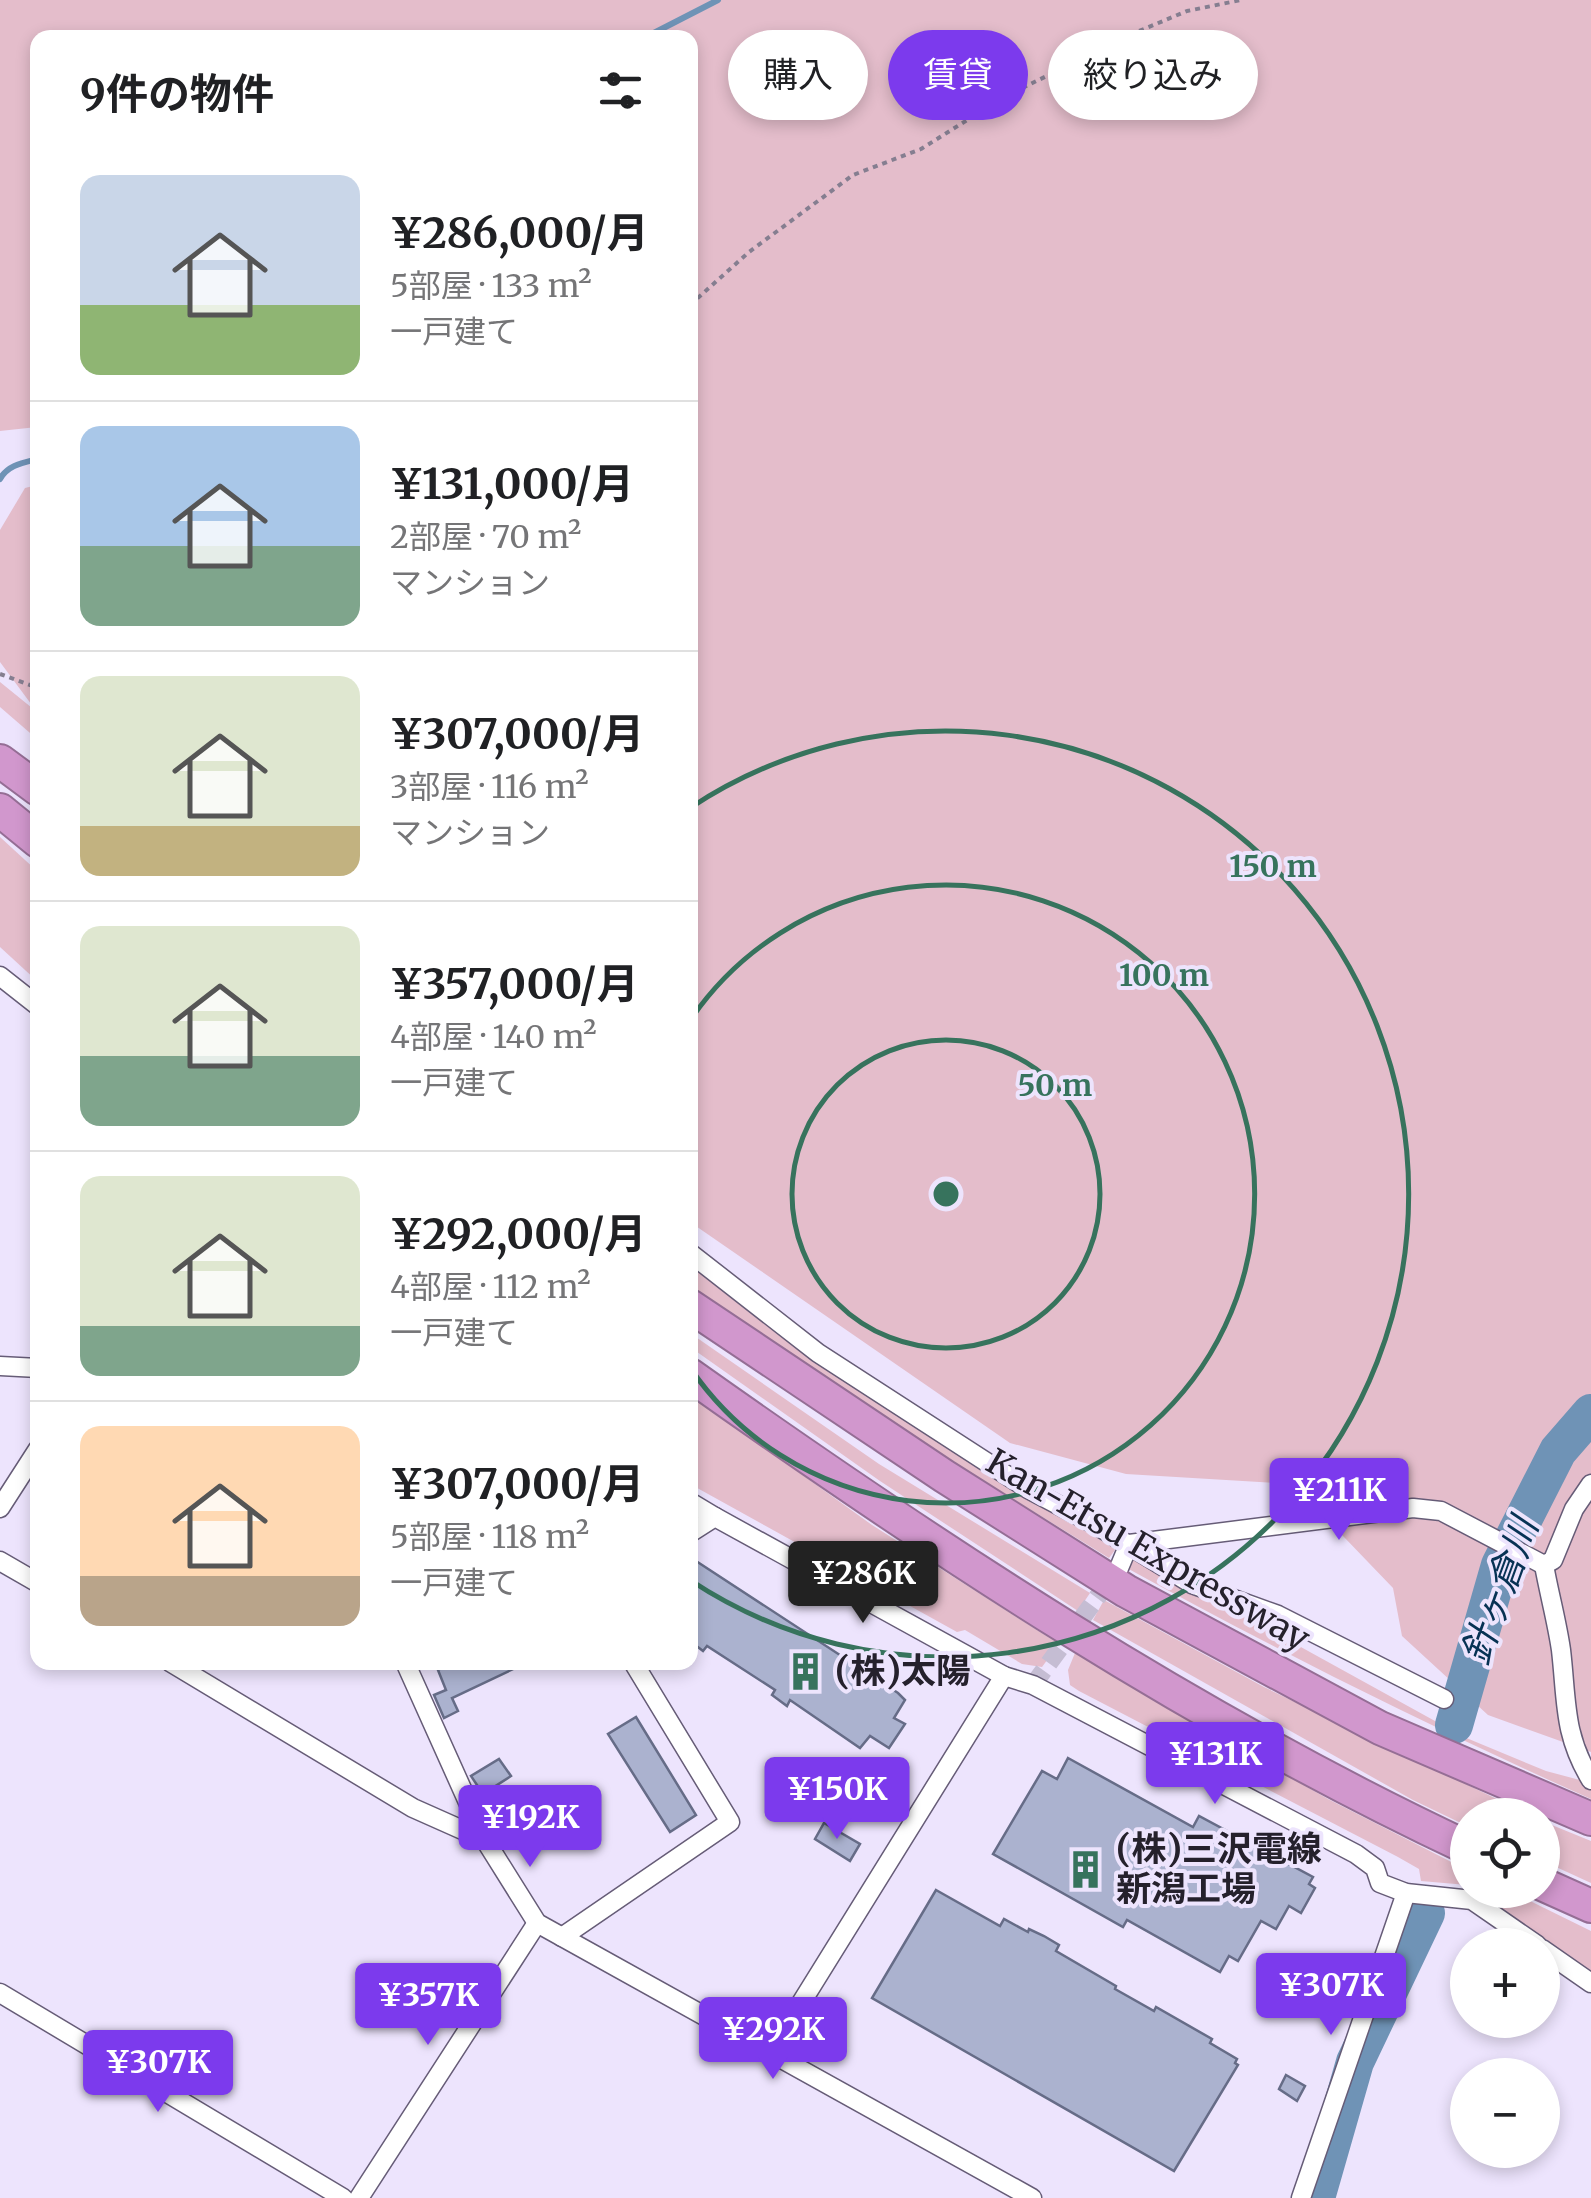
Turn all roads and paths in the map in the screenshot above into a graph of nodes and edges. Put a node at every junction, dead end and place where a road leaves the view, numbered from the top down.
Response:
1 (1241, 0) edge
2 (698, 298) edge
3 (0, 674) edge
4 (30, 685) edge
5 (0, 761) edge
6 (30, 783) edge
7 (0, 810) edge
8 (30, 834) edge
9 (0, 976) edge
10 (30, 1000) edge
11 (698, 1259) edge
12 (698, 1312) edge
13 (0, 1366) edge
14 (30, 1368) edge
15 (698, 1380) edge
16 (30, 1461) edge
17 (1591, 1484) edge
18 (698, 1507) edge
19 (0, 1508) edge
20 (715, 1517) junction
21 (698, 1528) edge
22 (1129, 1544) junction
23 (0, 1560) edge
24 (1544, 1565) junction
25 (1119, 1568) tunnel mouth
26 (30, 1578) edge
27 (183, 1670) edge
28 (409, 1670) edge
29 (638, 1670) edge
30 (1004, 1676) junction
31 (1444, 1700) dead end
32 (1591, 1780) edge
33 (1591, 1819) edge
34 (1450, 1839) edge
35 (486, 1840) junction
36 (1560, 1892) edge
37 (1406, 1893) junction
38 (1591, 1906) edge
39 (537, 1923) junction
40 (1513, 1928) edge
41 (562, 1937) junction
42 (1560, 1961) edge
43 (1591, 1983) edge
44 (0, 1993) edge
45 (770, 2053) junction
46 (345, 2198) edge
47 (1032, 2198) edge
48 (1301, 2198) edge

1 - 2 path
3 - 4 path
5 - 6 highway
7 - 8 highway
9 - 10 street
11 - 22 street
12 - 33 highway, Kan-Etsu Expressway
13 - 14 street
15 - 34 highway
16 - 19 street
17 - 24 street
18 - 20 street
20 - 21 street
20 - 30 street
22 - 24 street
22 - 25 street
22 - 31 street
23 - 26 street
24 - 32 street
27 - 35 street
28 - 35 street
29 - 41 street
30 - 37 street
30 - 45 street
35 - 39 street
36 - 38 highway
37 - 40 street
37 - 48 street
39 - 41 street
39 - 46 street
41 - 45 street
42 - 43 street
44 - 46 street
45 - 47 street

